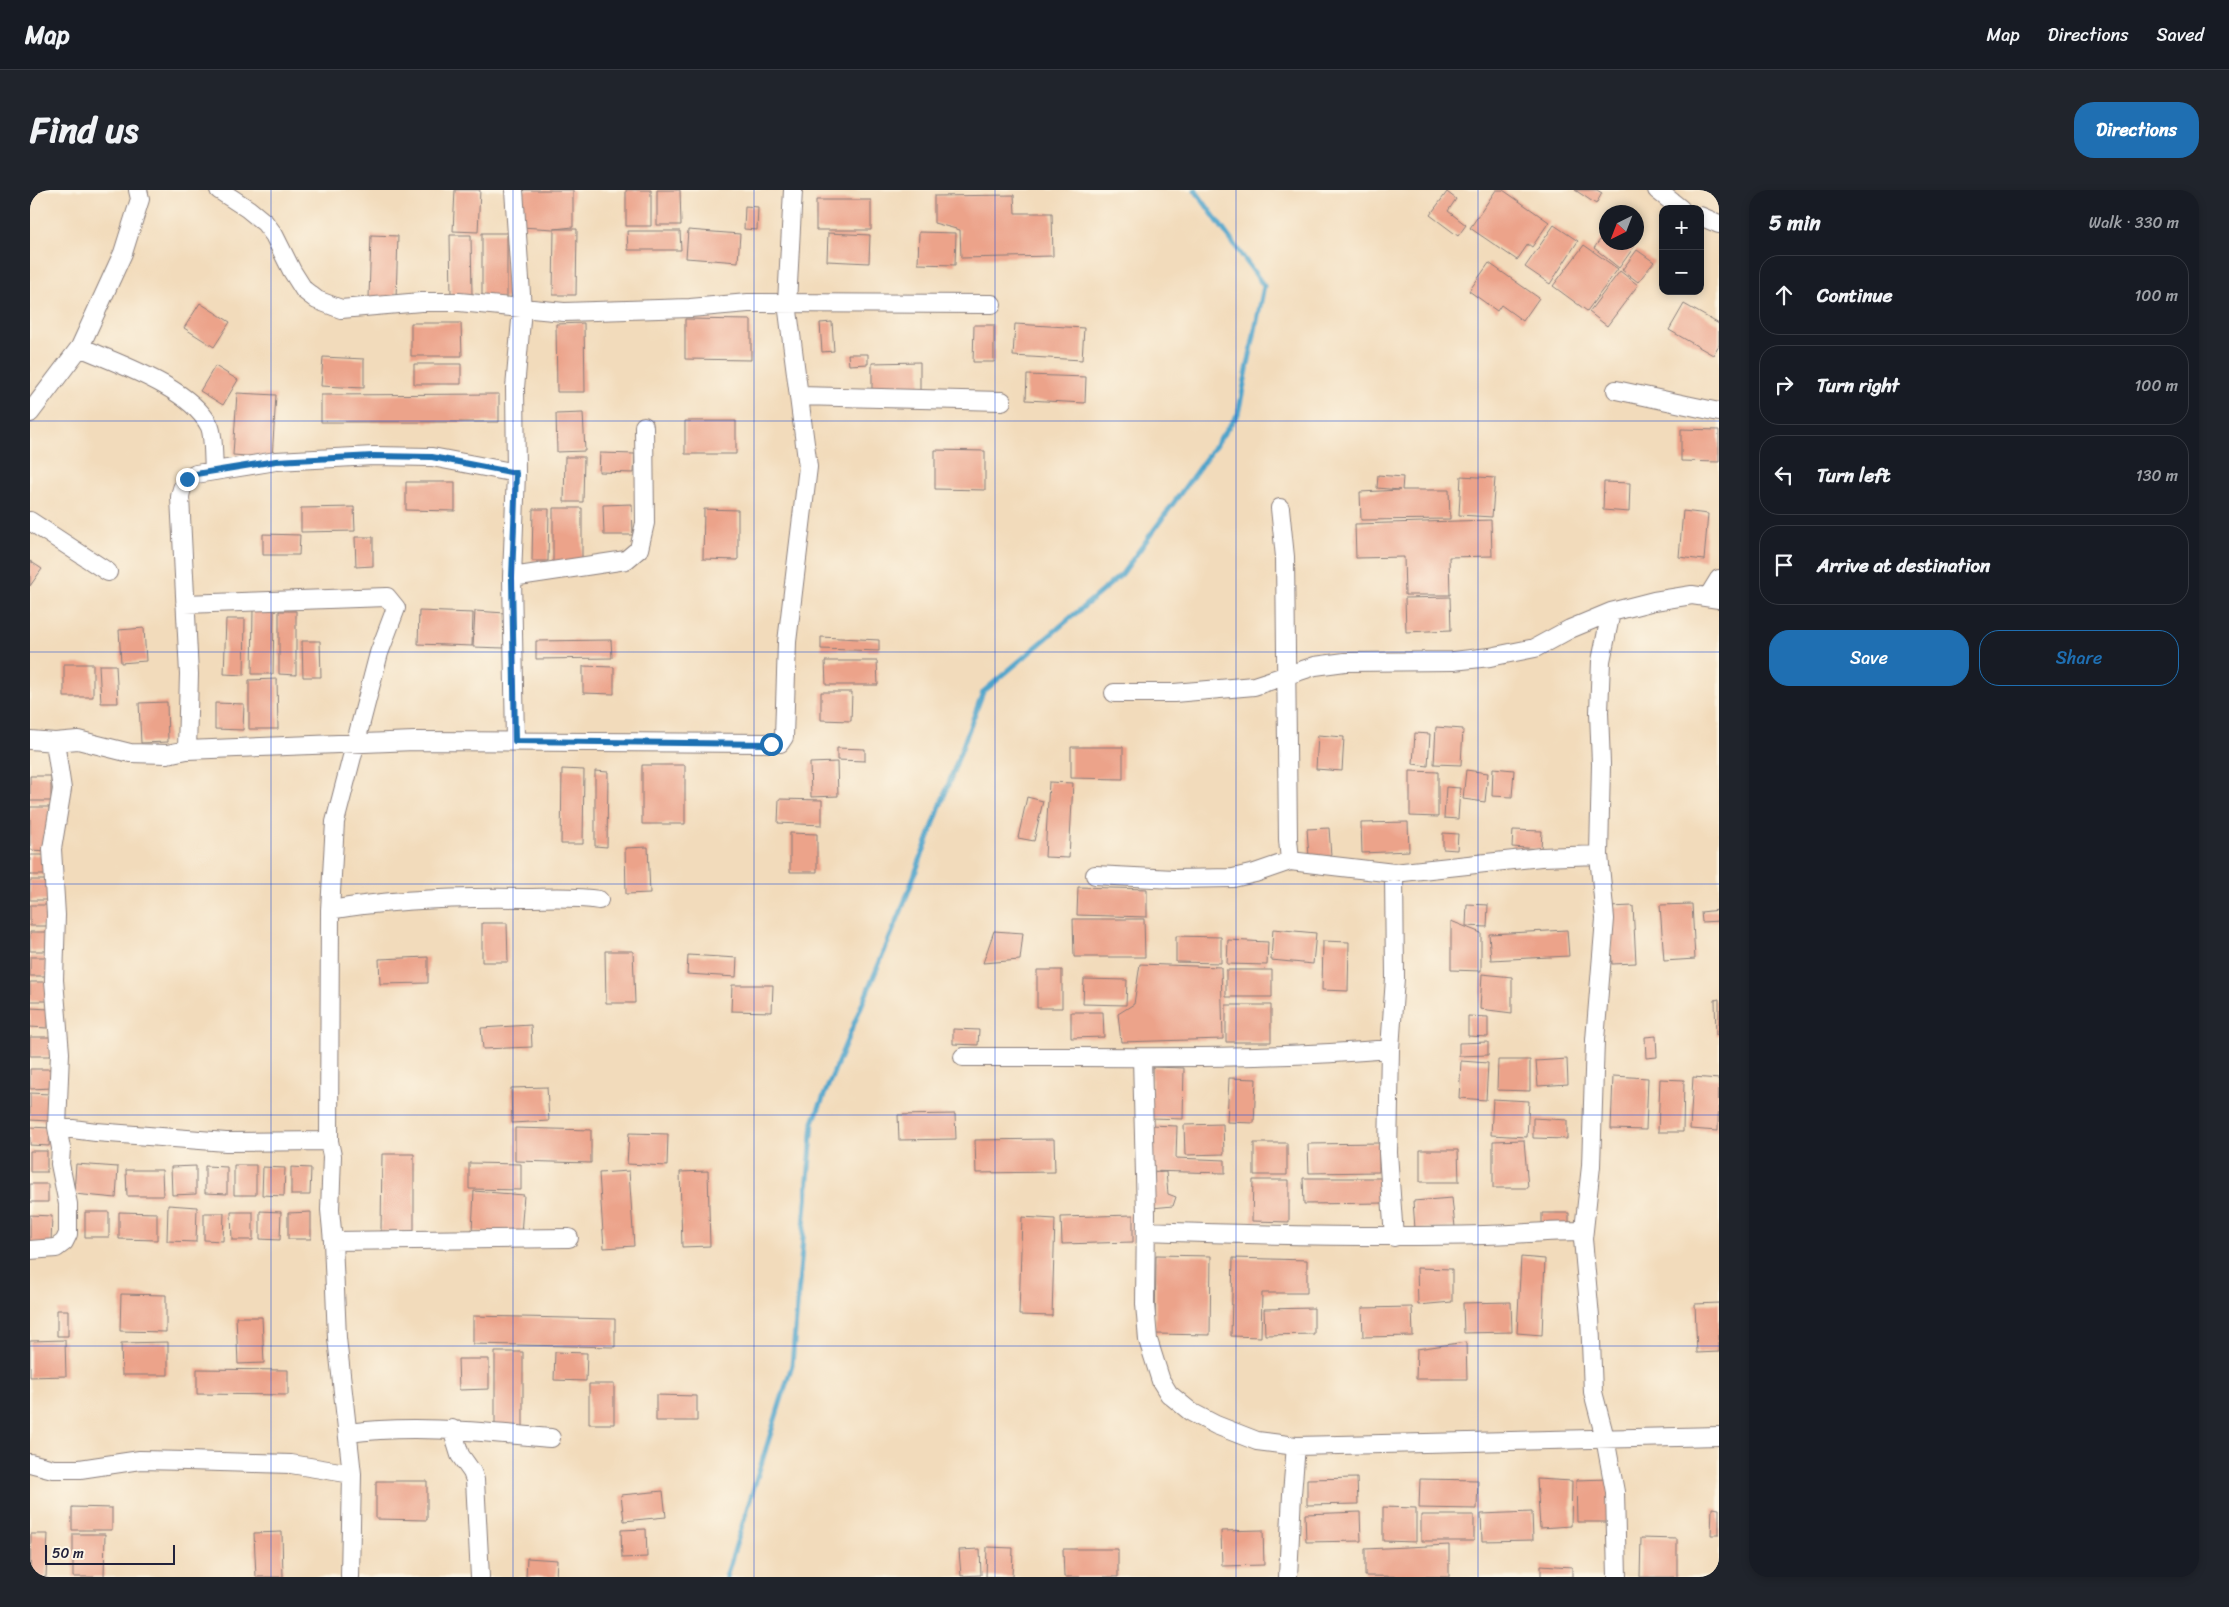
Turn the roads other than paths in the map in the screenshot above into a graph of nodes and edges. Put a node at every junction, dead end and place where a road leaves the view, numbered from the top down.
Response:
1 (138, 190) edge
2 (219, 190) edge
3 (514, 190) edge
4 (793, 190) edge
5 (1657, 190) edge
6 (1676, 205) edge
7 (787, 303) junction
8 (992, 304) dead end
9 (522, 309) junction
10 (80, 347) junction
11 (1616, 390) dead end
12 (799, 396) junction
13 (1002, 401) dead end
14 (1719, 412) edge
15 (30, 413) edge
16 (644, 426) dead end
17 (214, 471) junction
18 (516, 473) junction
19 (1280, 508) dead end
20 (30, 521) edge
21 (108, 572) dead end
22 (512, 578) junction
23 (1719, 579) edge
24 (1713, 598) edge
25 (185, 604) junction
26 (1611, 612) junction
27 (1285, 676) junction
28 (1114, 693) dead end
29 (30, 740) edge
30 (515, 741) junction
31 (55, 742) junction
32 (355, 743) junction
33 (187, 750) junction
34 (1599, 855) junction
35 (1290, 861) junction
36 (1394, 873) junction
37 (1095, 875) dead end
38 (599, 900) dead end
39 (330, 910) junction
40 (1390, 1048) junction
41 (963, 1057) dead end
42 (1142, 1058) junction
43 (57, 1127) junction
44 (329, 1141) junction
45 (1146, 1231) junction
46 (1583, 1231) junction
47 (1394, 1236) junction
48 (569, 1238) dead end
49 (334, 1241) junction
50 (30, 1250) edge
51 (452, 1428) junction
52 (348, 1433) junction
53 (1719, 1436) edge
54 (551, 1438) dead end
55 (1605, 1438) junction
56 (1296, 1446) junction
57 (30, 1463) edge
58 (352, 1474) junction
59 (350, 1577) edge
60 (480, 1577) edge
61 (1288, 1577) edge
62 (1617, 1577) edge

1 - 10 street
2 - 9 street
3 - 9 street
4 - 7 street
5 - 6 street
7 - 8 street
7 - 9 street
7 - 12 street
9 - 18 street
10 - 15 street
10 - 17 street
11 - 14 street
12 - 13 street
12 - 30 street
16 - 22 street
17 - 18 street
17 - 25 street
18 - 22 street
19 - 27 street
20 - 21 street
22 - 30 street
23 - 24 street
24 - 26 street
25 - 32 street
25 - 33 street
26 - 27 street
26 - 34 street
27 - 28 street
27 - 35 street
29 - 31 street
30 - 32 street
31 - 33 street
31 - 43 street
32 - 33 street
32 - 39 street
34 - 36 street
34 - 46 street
35 - 36 street
35 - 37 street
36 - 40 street
38 - 39 street
39 - 44 street
40 - 42 street
40 - 47 street
41 - 42 street
42 - 45 street
43 - 44 street
43 - 50 street
44 - 49 street
45 - 47 street
45 - 56 street
46 - 47 street
46 - 55 street
48 - 49 street
49 - 52 street
51 - 52 street
51 - 54 street
51 - 60 street
52 - 58 street
53 - 55 street
55 - 56 street
55 - 62 street
56 - 61 street
57 - 58 street
58 - 59 street

